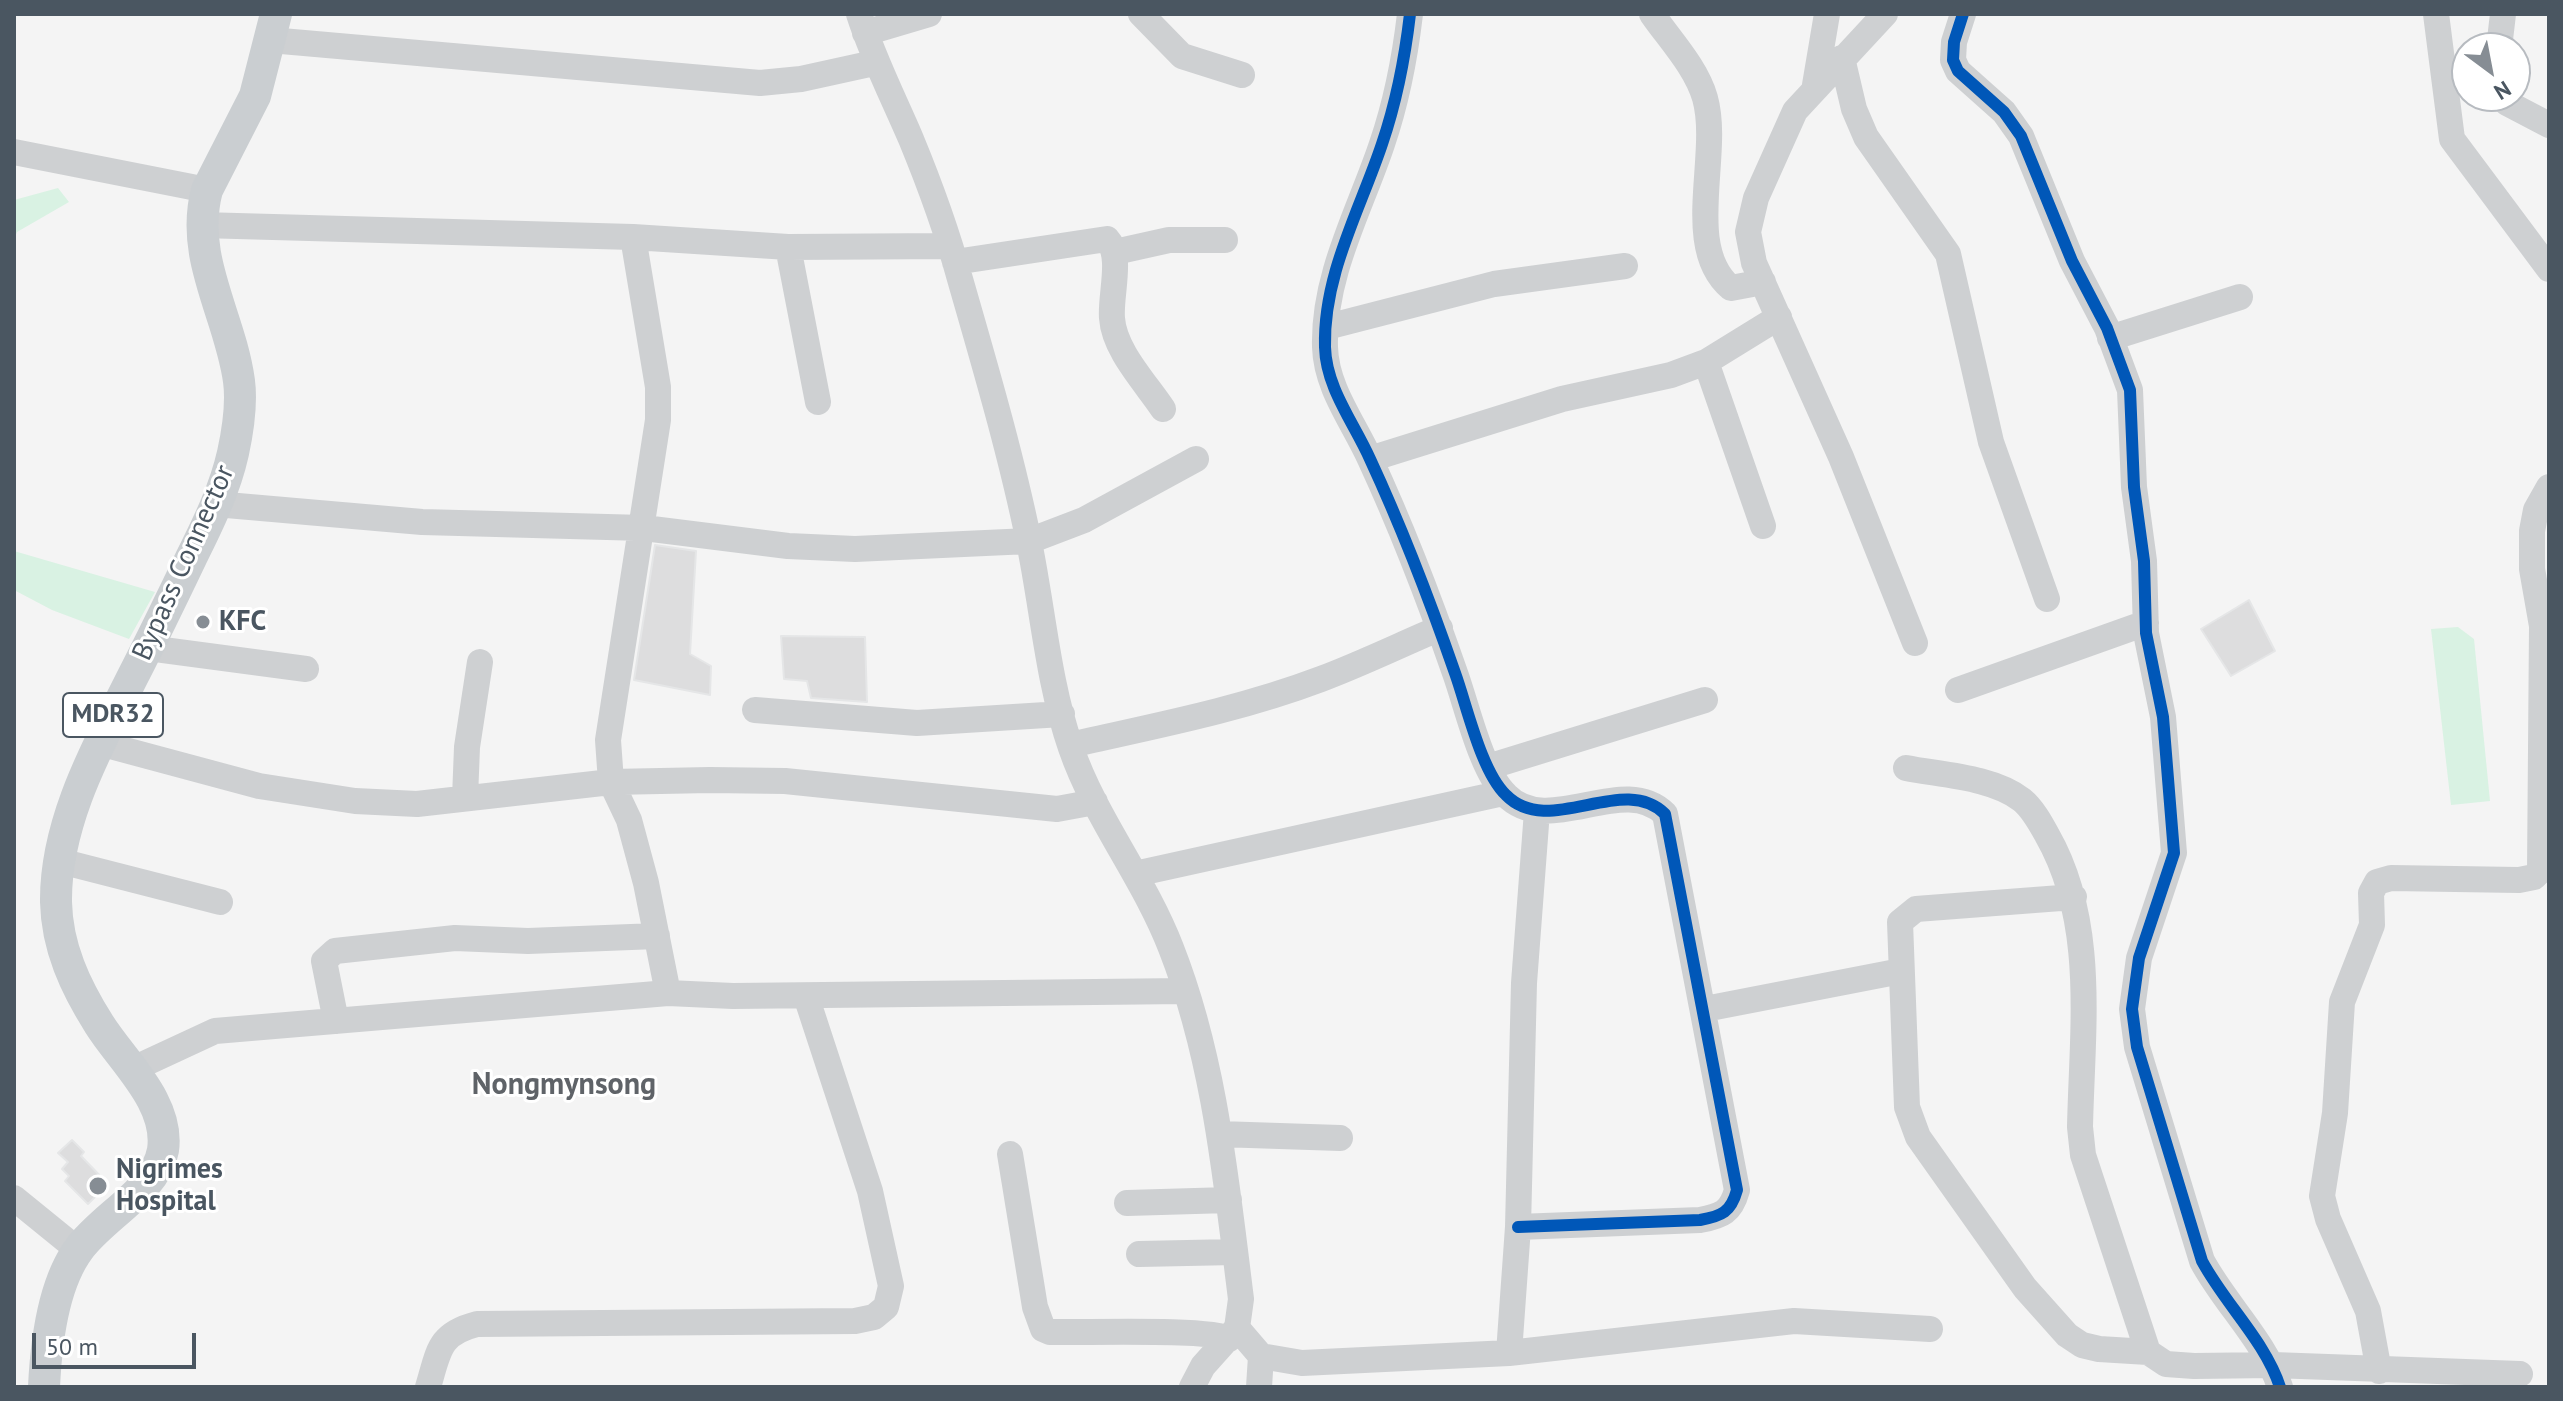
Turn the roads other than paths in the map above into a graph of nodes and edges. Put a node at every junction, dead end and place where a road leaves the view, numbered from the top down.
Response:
1 (929, 14) edge
2 (1141, 14) edge
3 (1410, 14) edge
4 (1652, 14) edge
5 (1827, 14) edge
6 (1885, 14) edge
7 (1963, 14) edge
8 (2436, 14) edge
9 (862, 24) edge
10 (273, 27) edge
11 (1842, 58) junction
12 (874, 63) junction
13 (1242, 75) dead end
14 (1815, 85) junction
15 (2524, 112) edge
16 (2549, 125) edge
17 (14, 152) edge
18 (207, 190) junction
19 (201, 225) junction
20 (633, 237) junction
21 (1225, 240) dead end
22 (788, 247) junction
23 (1115, 252) junction
24 (952, 254) junction
25 (1625, 266) dead end
26 (2549, 269) edge
27 (1763, 282) junction
28 (2240, 297) dead end
29 (1779, 317) junction
30 (1327, 327) junction
31 (2110, 338) junction
32 (1706, 362) junction
33 (818, 402) dead end
34 (1163, 409) dead end
35 (1196, 459) dead end
36 (1370, 459) junction
37 (2549, 487) edge
38 (215, 504) junction
39 (1763, 526) dead end
40 (644, 528) junction
41 (1029, 541) junction
42 (2047, 599) dead end
43 (2146, 623) junction
44 (1440, 628) junction
45 (1915, 643) dead end
46 (148, 648) junction
47 (480, 662) dead end
48 (306, 669) dead end
49 (1958, 690) dead end
50 (1705, 700) dead end
51 (755, 710) dead end
52 (1062, 714) junction
53 (99, 743) junction
54 (1070, 745) junction
55 (1488, 767) junction
56 (1906, 768) dead end
57 (611, 782) junction
58 (1503, 793) junction
59 (465, 798) junction
60 (1095, 802) junction
61 (1537, 811) junction
62 (60, 861) junction
63 (1135, 874) junction
64 (2074, 897) junction
65 (220, 902) dead end
66 (657, 936) junction
67 (1901, 971) junction
68 (1185, 991) junction
69 (668, 993) junction
70 (806, 996) junction
71 (1705, 1009) junction
72 (336, 1021) junction
73 (131, 1070) junction
74 (1219, 1134) junction
75 (1340, 1138) dead end
76 (1010, 1154) dead end
77 (14, 1198) edge
78 (1229, 1200) junction
79 (1127, 1203) dead end
80 (1518, 1227) junction
81 (78, 1250) junction
82 (1235, 1252) junction
83 (1139, 1254) dead end
84 (1930, 1329) dead end
85 (1233, 1333) junction
86 (2148, 1352) junction
87 (1509, 1353) junction
88 (1261, 1356) junction
89 (2379, 1371) junction
90 (2520, 1374) dead end
91 (2277, 1376) edge
92 (44, 1387) edge
93 (428, 1387) edge
94 (1192, 1387) edge
95 (1259, 1387) edge

1 - 9 street
2 - 13 street
3 - 30 street
4 - 27 street
5 - 14 street
6 - 11 street
7 - 31 street
8 - 26 street
9 - 12 street
10 - 12 street
10 - 18 main road, Bypass Connector / MDR32
11 - 14 street
11 - 42 street
12 - 24 street
14 - 27 street
15 - 16 street
17 - 18 street
18 - 19 main road, Bypass Connector / MDR32
19 - 20 street
19 - 38 main road, Bypass Connector / MDR32
20 - 22 street
20 - 40 street
21 - 23 street
22 - 24 street
22 - 33 street
23 - 24 street
23 - 34 street
24 - 41 street
25 - 30 street
27 - 29 street
28 - 31 street
29 - 32 street
29 - 45 street
30 - 36 street
31 - 43 street
32 - 36 street
32 - 39 street
35 - 41 street
36 - 44 street
37 - 89 street
38 - 40 street
38 - 46 main road, Bypass Connector / MDR32
40 - 41 street
40 - 57 street
41 - 52 street
43 - 49 street
43 - 91 street
44 - 54 street
44 - 55 street
46 - 48 street
46 - 53 main road, Bypass Connector / MDR32
47 - 59 street
50 - 55 street
51 - 52 street
52 - 54 street
53 - 59 street
53 - 62 main road, Bypass Connector / MDR32
54 - 60 street
55 - 58 street
56 - 64 street
57 - 59 street
57 - 60 street
57 - 66 street
58 - 61 street
58 - 63 street
60 - 63 street
61 - 71 street
61 - 80 street
62 - 65 street
62 - 73 main road, Bypass Connector / MDR32
63 - 68 street
64 - 67 street
64 - 86 street
66 - 69 street
66 - 72 street
67 - 71 street
67 - 86 street
68 - 70 street
68 - 74 street
69 - 70 street
69 - 72 street
70 - 93 street
71 - 80 street
72 - 73 street
73 - 81 main road, Bypass Connector / MDR32
74 - 75 street
74 - 78 street
76 - 85 street
77 - 81 street
78 - 79 street
78 - 82 street
80 - 87 street
81 - 92 main road, Bypass Connector / MDR32
82 - 83 street
82 - 85 street
84 - 87 street
85 - 88 street
85 - 94 street
86 - 91 street
87 - 88 street
88 - 95 street
89 - 90 street
89 - 91 street

